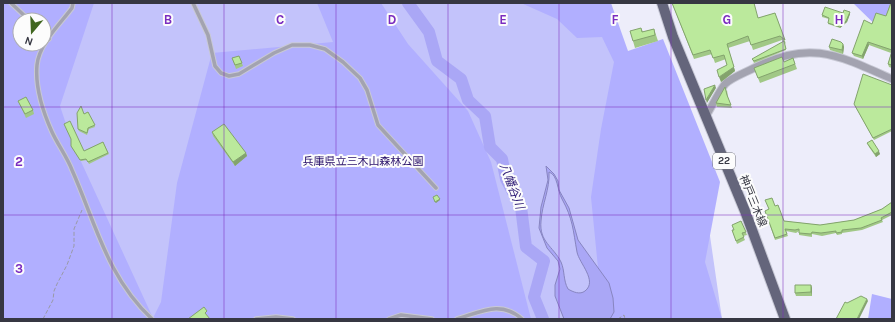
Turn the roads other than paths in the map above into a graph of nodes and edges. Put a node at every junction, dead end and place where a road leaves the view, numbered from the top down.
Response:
1 (11, 3) edge
2 (73, 3) edge
3 (193, 3) edge
4 (662, 3) edge
5 (21, 12) edge
6 (52, 35) edge
7 (40, 52) edge
8 (892, 79) edge
9 (706, 116) junction
10 (436, 188) dead end
11 (152, 319) edge
12 (256, 319) edge
13 (293, 319) edge
14 (389, 319) edge
15 (432, 319) edge
16 (457, 319) edge
17 (522, 319) edge
18 (785, 319) edge

1 - 5 lane
2 - 6 lane
3 - 10 lane
4 - 9 main road, 神戸三木線 / 22
7 - 11 lane
8 - 9 street
9 - 18 main road, 神戸三木線 / 22
12 - 13 lane
14 - 15 lane
16 - 17 lane

